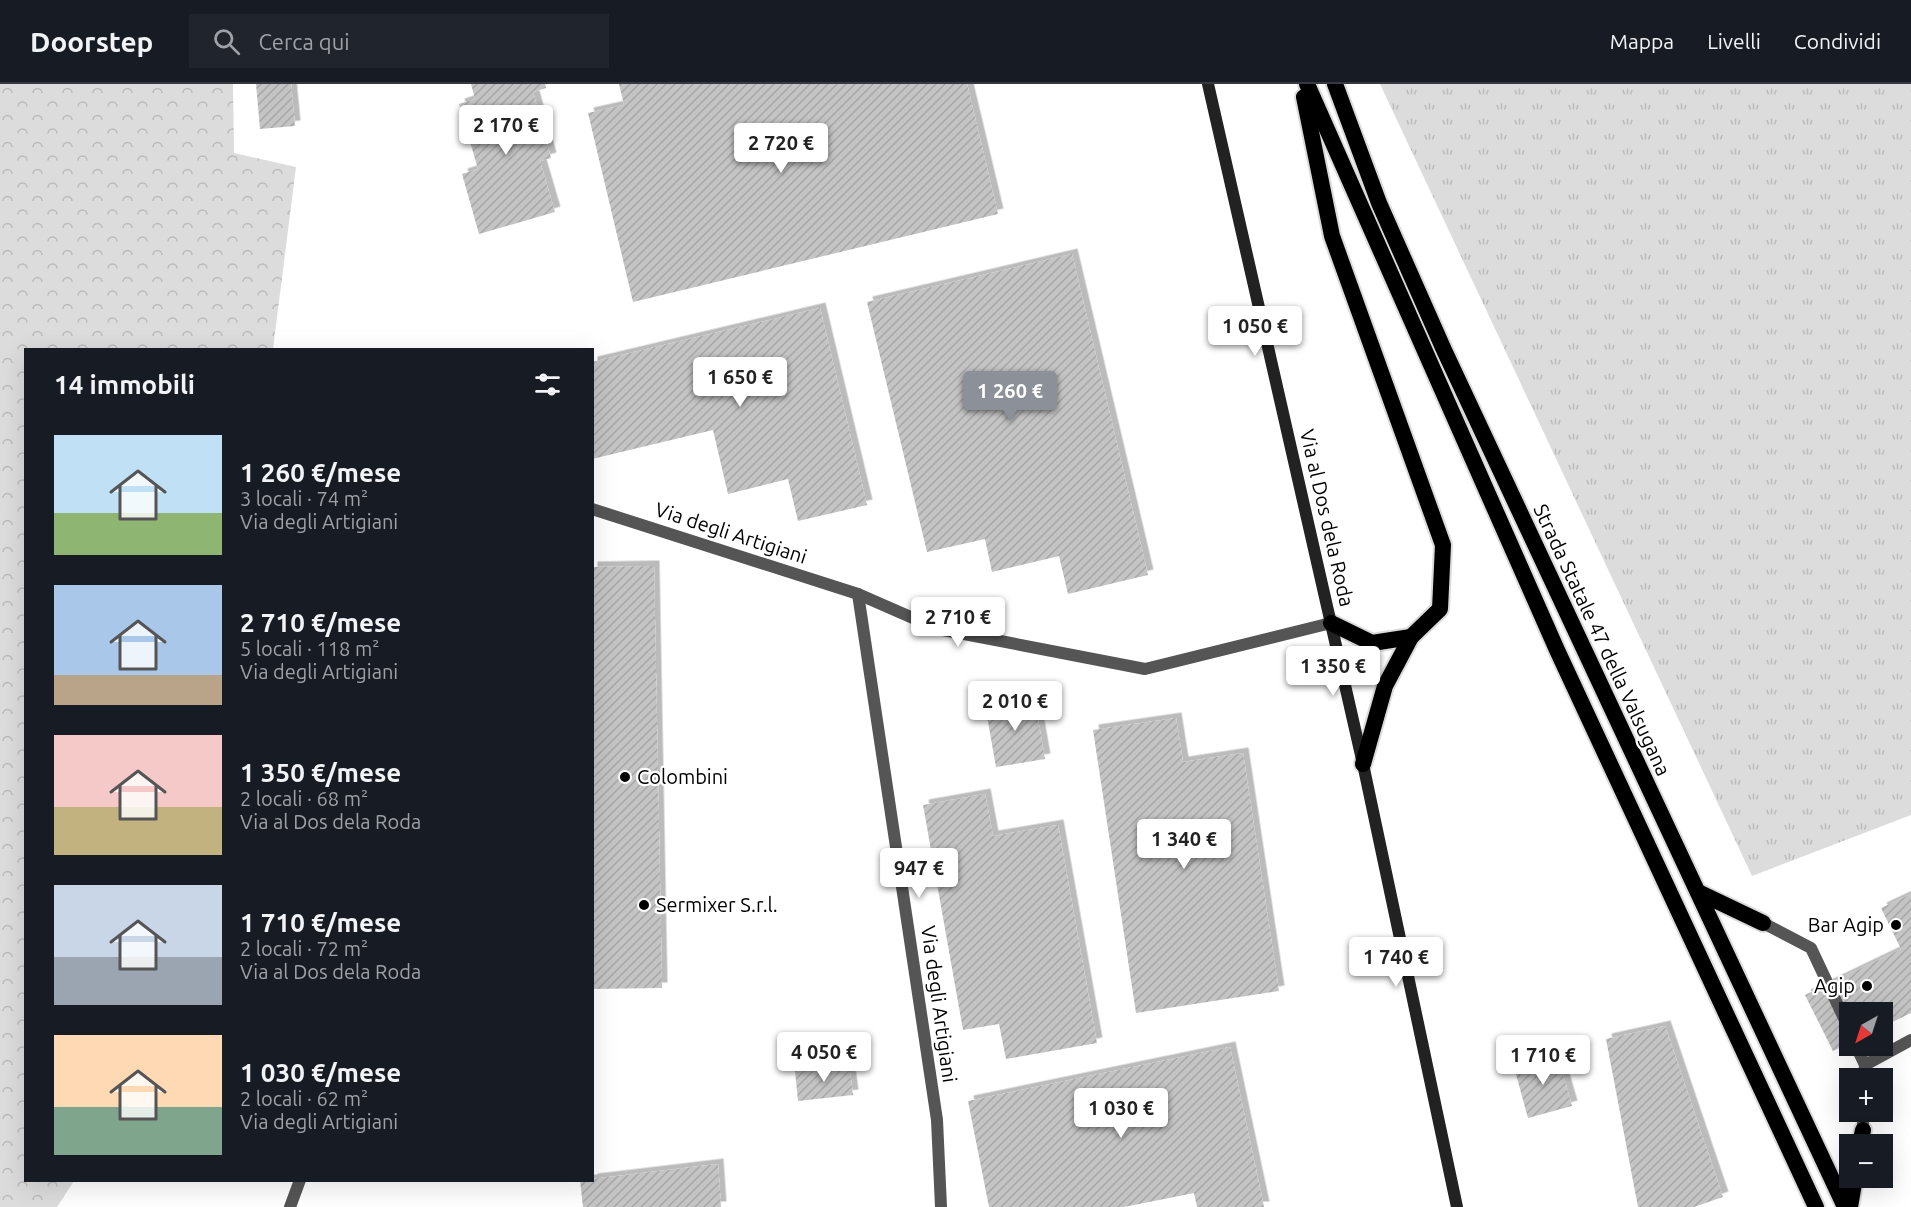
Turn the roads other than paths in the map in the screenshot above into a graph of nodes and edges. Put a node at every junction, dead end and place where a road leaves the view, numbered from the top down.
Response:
1 (1208, 84) edge
2 (1302, 84) edge
3 (1307, 84) edge
4 (1335, 84) edge
5 (594, 510) edge
6 (858, 594) junction
7 (1331, 623) junction
8 (1411, 638) junction
9 (1364, 764) junction
10 (1698, 892) junction
11 (1763, 923) joint
12 (1839, 1008) edge
13 (1911, 1040) edge
14 (1861, 1056) edge
15 (1865, 1065) junction
16 (1865, 1068) edge
17 (299, 1182) edge
18 (1853, 1188) edge
19 (290, 1207) edge
20 (941, 1207) edge
21 (1457, 1207) edge
22 (1816, 1207) edge
23 (1845, 1207) edge
24 (1850, 1207) edge

1 - 7 main road, Via al Dos dela Roda
2 - 8 highway
3 - 22 highway
4 - 10 highway, Strada Statale 47 della Valsugana
5 - 6 street, Via degli Artigiani
6 - 7 street, Via degli Artigiani
6 - 20 street, Via degli Artigiani
7 - 8 highway
7 - 9 main road, Via al Dos dela Roda
8 - 9 highway
9 - 21 main road, Via al Dos dela Roda
10 - 11 highway
10 - 23 highway, Strada Statale 47 della Valsugana
11 - 12 street
13 - 15 street
14 - 15 street
15 - 16 street
17 - 19 street
18 - 24 highway

